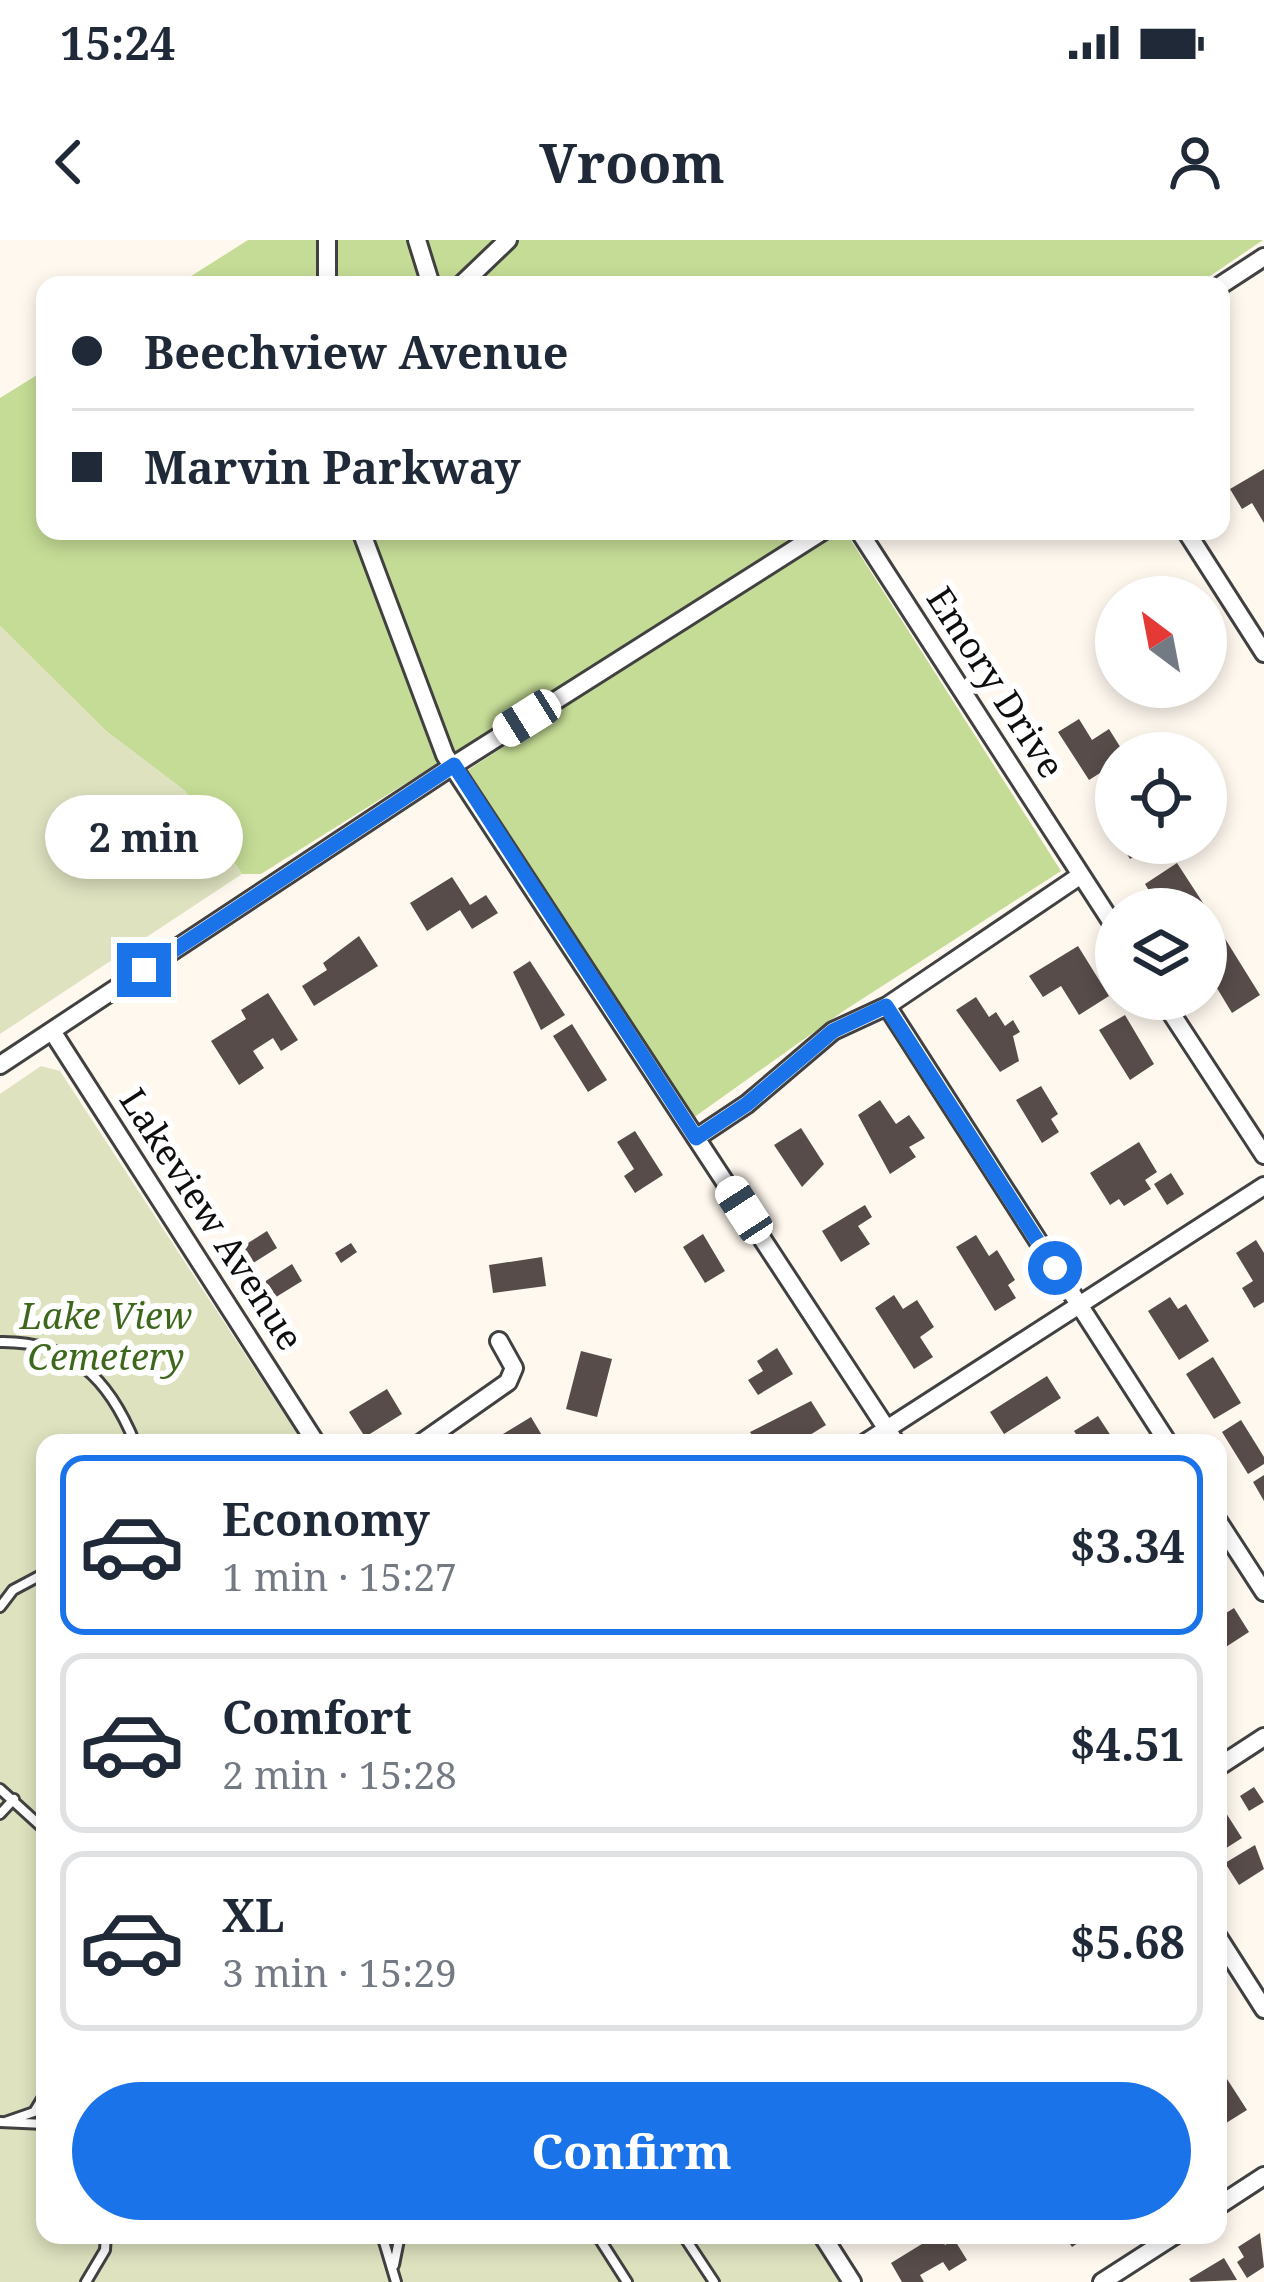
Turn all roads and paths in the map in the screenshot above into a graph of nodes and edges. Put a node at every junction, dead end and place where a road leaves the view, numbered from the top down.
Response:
1 (327, 240) edge
2 (416, 240) edge
3 (508, 240) edge
4 (1264, 256) edge
5 (327, 276) edge
6 (427, 276) edge
7 (470, 276) edge
8 (1230, 279) edge
9 (365, 540) edge
10 (809, 540) edge
11 (865, 540) edge
12 (1192, 540) edge
13 (1264, 653) edge
14 (454, 765) junction
15 (1081, 875) junction
16 (1095, 897) edge
17 (886, 1006) junction
18 (1176, 1020) edge
19 (52, 1031) junction
20 (0, 1066) edge
21 (696, 1138) junction
22 (1264, 1155) edge
23 (1264, 1186) edge
24 (1079, 1305) junction
25 (499, 1341) dead end
26 (0, 1342) edge
27 (131, 1434) edge
28 (310, 1434) edge
29 (434, 1434) edge
30 (890, 1434) edge
31 (894, 1434) edge
32 (1162, 1434) edge
33 (1227, 1535) edge
34 (36, 1578) edge
35 (1264, 1592) edge
36 (0, 1607) edge
37 (1264, 1737) edge
38 (1227, 1761) edge
39 (0, 1789) edge
40 (14, 1799) junction
41 (0, 1814) edge
42 (36, 1821) edge
43 (1227, 1957) edge
44 (1264, 2008) edge
45 (36, 2109) edge
46 (3, 2122) edge
47 (36, 2124) edge
48 (1264, 2176) edge
49 (1227, 2200) edge
50 (105, 2244) edge
51 (385, 2244) edge
52 (398, 2244) edge
53 (603, 2244) edge
54 (689, 2244) edge
55 (833, 2244) edge
56 (1156, 2244) edge
57 (393, 2266) junction
58 (86, 2282) edge
59 (396, 2282) edge
60 (627, 2282) edge
61 (714, 2282) edge
62 (852, 2282) edge
63 (1102, 2282) edge

1 - 5 street
2 - 6 street
3 - 7 street
4 - 8 street
9 - 14 street
10 - 14 street
11 - 15 street, Emory Drive
12 - 13 street
14 - 19 street
14 - 21 street
15 - 16 street, Emory Drive
15 - 17 street
17 - 21 street
17 - 24 street
18 - 22 street
19 - 20 street
19 - 28 street, Lakeview Avenue
21 - 30 street
23 - 24 street
24 - 31 street
24 - 32 street
25 - 29 street
26 - 27 lane
33 - 35 street
34 - 36 lane
37 - 38 street
39 - 40 lane
40 - 41 lane
40 - 42 lane
43 - 44 street
45 - 46 lane
46 - 47 lane
48 - 49 street
50 - 58 lane
51 - 57 lane
52 - 57 lane
53 - 60 lane
54 - 61 lane
55 - 62 street
56 - 63 street
57 - 59 lane

